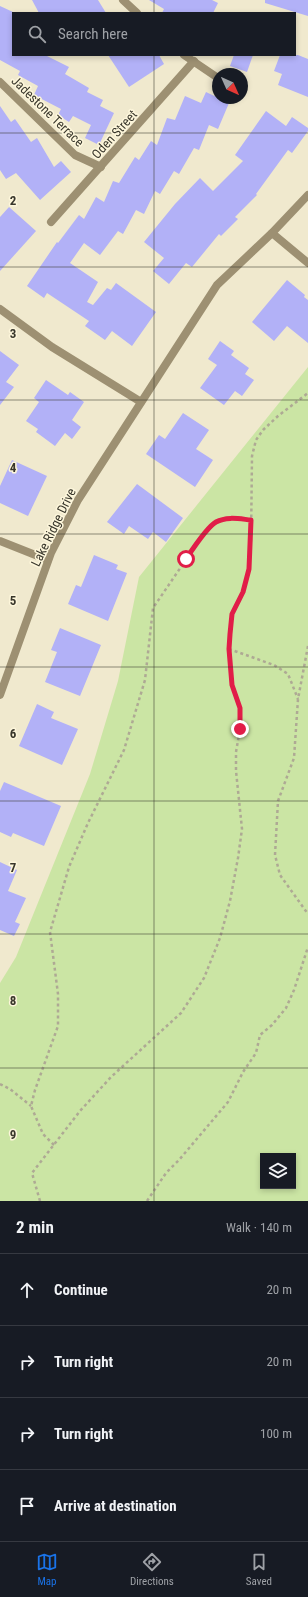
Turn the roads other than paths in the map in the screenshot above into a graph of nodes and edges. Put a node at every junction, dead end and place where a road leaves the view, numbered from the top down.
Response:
1 (123, 0) edge
2 (136, 12) edge
3 (186, 56) edge
4 (194, 61) junction
5 (212, 74) edge
6 (0, 82) edge
7 (101, 167) junction
8 (308, 195) edge
9 (301, 204) junction
10 (308, 209) edge
11 (51, 222) dead end
12 (272, 233) junction
13 (308, 263) edge
14 (0, 310) edge
15 (141, 402) junction
16 (0, 540) edge
17 (48, 560) junction
18 (0, 695) edge

1 - 2 street
3 - 4 street
4 - 5 street
4 - 7 street, Oden Street
6 - 7 street, Jadestone Terrace
7 - 11 street, Oden Street
8 - 9 street, Lake Ridge Drive
9 - 10 street
9 - 12 street, Lake Ridge Drive
12 - 13 street
12 - 15 street, Lake Ridge Drive
14 - 15 street
15 - 17 street, Lake Ridge Drive
16 - 17 street
17 - 18 street, Lake Ridge Drive

